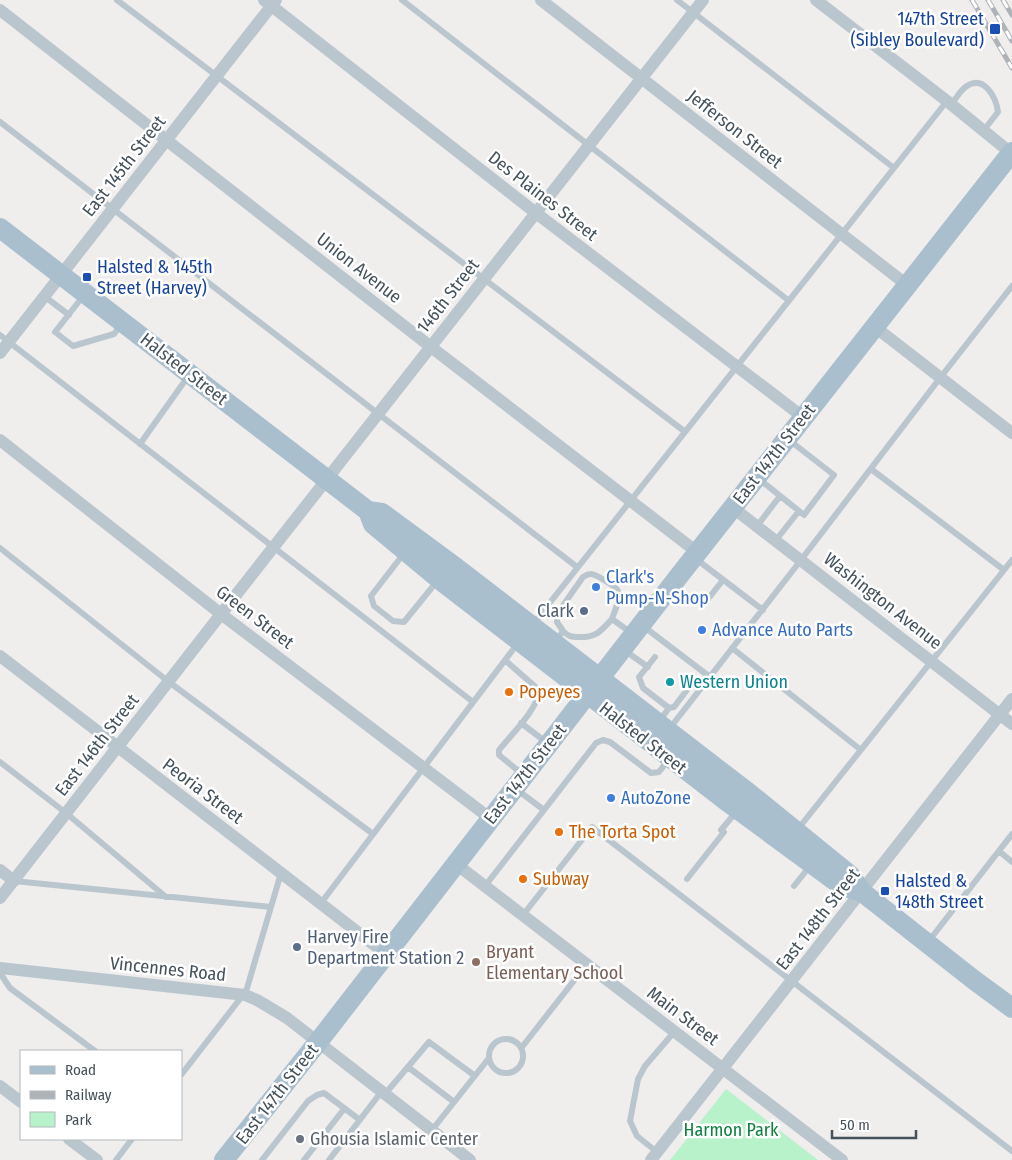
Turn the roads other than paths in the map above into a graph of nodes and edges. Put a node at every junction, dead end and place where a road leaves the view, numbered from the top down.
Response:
1 (117, 0) edge
2 (402, 0) edge
3 (541, 0) edge
4 (677, 0) edge
5 (703, 0) edge
6 (816, 0) edge
7 (271, 2) edge
8 (0, 10) edge
9 (693, 12) junction
10 (216, 76) junction
11 (641, 78) junction
12 (949, 103) junction
13 (0, 122) edge
14 (984, 130) junction
15 (167, 140) junction
16 (589, 145) junction
17 (1012, 152) edge
18 (894, 168) junction
19 (113, 209) junction
20 (536, 213) junction
21 (0, 228) edge
22 (841, 234) junction
23 (61, 275) junction
24 (484, 280) junction
25 (907, 285) junction
26 (1012, 286) edge
27 (85, 294) junction
28 (44, 296) junction
29 (788, 300) junction
30 (69, 315) junction
31 (123, 322) junction
32 (875, 327) junction
33 (4, 338) edge
34 (430, 347) junction
35 (0, 353) edge
36 (736, 366) junction
37 (190, 374) junction
38 (940, 378) junction
39 (378, 413) junction
40 (803, 417) junction
41 (684, 431) junction
42 (1011, 432) edge
43 (787, 438) junction
44 (0, 440) edge
45 (140, 444) junction
46 (871, 468) junction
47 (756, 477) junction
48 (326, 479) junction
49 (780, 496) junction
50 (630, 500) junction
51 (732, 507) junction
52 (368, 511) junction
53 (799, 511) junction
54 (757, 526) junction
55 (776, 540) junction
56 (273, 547) junction
57 (0, 548) edge
58 (405, 551) junction
59 (695, 554) junction
60 (801, 560) junction
61 (1012, 560) edge
62 (577, 567) junction
63 (1004, 570) junction
64 (439, 579) junction
65 (723, 580) junction
66 (708, 599) dead end
67 (762, 610) junction
68 (221, 614) junction
69 (612, 619) junction
70 (526, 633) junction
71 (632, 636) junction
72 (558, 637) junction
73 (732, 648) junction
74 (0, 656) edge
75 (655, 658) dead end
76 (505, 660) junction
77 (931, 661) junction
78 (648, 667) junction
79 (710, 677) junction
80 (600, 679) junction
81 (169, 682) junction
82 (690, 686) dead end
83 (587, 694) junction
84 (637, 695) junction
85 (1012, 699) edge
86 (473, 702) junction
87 (1000, 714) junction
88 (665, 721) junction
89 (521, 723) junction
90 (1012, 724) edge
91 (549, 744) junction
92 (117, 748) junction
93 (861, 750) junction
94 (669, 758) junction
95 (0, 762) edge
96 (424, 767) junction
97 (520, 782) junction
98 (544, 810) junction
99 (738, 810) junction
100 (66, 813) junction
101 (491, 819) junction
102 (796, 831) junction
103 (373, 834) junction
104 (1012, 834) edge
105 (999, 851) junction
106 (1012, 862) edge
107 (456, 864) junction
108 (811, 864) junction
109 (0, 870) edge
110 (282, 873) junction
111 (687, 879) dead end
112 (14, 881) junction
113 (485, 886) junction
114 (794, 886) dead end
115 (862, 892) junction
116 (166, 897) junction
117 (0, 898) edge
118 (321, 904) junction
119 (272, 907) junction
120 (523, 915) junction
121 (927, 943) junction
122 (386, 954) junction
123 (587, 964) junction
124 (0, 968) edge
125 (0, 973) edge
126 (791, 982) junction
127 (244, 995) junction
128 (1012, 1008) edge
129 (675, 1031) junction
130 (318, 1042) junction
131 (522, 1047) junction
132 (94, 1050) edge
133 (489, 1058) junction
134 (408, 1068) junction
135 (723, 1068) junction
136 (182, 1074) edge
137 (475, 1076) junction
138 (0, 1086) edge
139 (383, 1093) junction
140 (20, 1101) edge
141 (454, 1102) junction
142 (344, 1109) junction
143 (360, 1120) junction
144 (432, 1130) junction
145 (70, 1140) edge
146 (131, 1140) edge
147 (1012, 1151) edge
148 (654, 1156) edge
149 (97, 1160) edge
150 (116, 1160) edge
151 (224, 1160) edge
152 (262, 1160) edge
153 (304, 1160) edge
154 (329, 1160) edge
155 (470, 1160) edge
156 (842, 1160) edge

1 - 10 lane
2 - 16 lane
3 - 11 street, Jefferson Street
4 - 9 lane
5 - 9 street, 146th Street
6 - 12 street
7 - 10 street, East 145th Street
7 - 20 street, Des Plaines Street
8 - 15 street, Union Avenue
9 - 11 street, 146th Street
9 - 18 lane
10 - 15 street, East 145th Street
10 - 24 lane
11 - 16 street, 146th Street
11 - 22 street, Jefferson Street
12 - 14 street
12 - 14 lane
12 - 18 lane
13 - 19 lane
14 - 17 street
15 - 19 street, East 145th Street
15 - 34 street, Union Avenue
16 - 20 street, 146th Street
16 - 29 lane
17 - 25 main road, East 147th Street
18 - 22 lane
19 - 23 street, East 145th Street
19 - 39 lane
20 - 24 street, 146th Street
20 - 36 street, Des Plaines Street
21 - 23 main road, Halsted Street
22 - 25 street, Jefferson Street
22 - 29 lane
23 - 27 main road, Halsted Street
23 - 28 street, East 145th Street
24 - 34 street, 146th Street
24 - 41 lane
25 - 32 main road, East 147th Street
26 - 38 lane
27 - 30 lane
27 - 31 main road, Halsted Street
28 - 30 lane
28 - 33 street, East 145th Street
29 - 36 lane
30 - 31 lane
31 - 37 main road, Halsted Street
32 - 38 street
32 - 40 main road, East 147th Street
33 - 35 street, East 145th Street
33 - 45 lane
34 - 39 street, 146th Street
34 - 50 street, Union Avenue
36 - 40 street, Des Plaines Street
36 - 41 lane
37 - 45 lane
37 - 48 main road, Halsted Street
38 - 42 street
38 - 46 lane
39 - 48 street, 146th Street
39 - 62 lane
40 - 43 main road, East 147th Street
41 - 50 lane
43 - 47 main road, East 147th Street
43 - 53 lane
44 - 68 street, Green Street
45 - 56 lane
46 - 60 lane
46 - 63 lane
47 - 49 lane
47 - 51 main road, East 147th Street
48 - 52 main road, Halsted Street
48 - 56 street, 146th Street
49 - 53 lane
49 - 54 lane
50 - 59 street, Union Avenue
50 - 62 lane
51 - 54 street, Washington Avenue
51 - 59 main road, East 147th Street
52 - 58 main road, Halsted Street
52 - 70 main road, Halsted Street
53 - 55 lane
54 - 55 street, Washington Avenue
55 - 60 street, Washington Avenue
56 - 68 street, 146th Street
56 - 86 lane
57 - 81 lane
58 - 64 main road, Halsted Street
58 - 64 lane
59 - 65 lane
59 - 71 main road, East 147th Street
60 - 67 lane
60 - 77 street, Washington Avenue
61 - 63 lane
62 - 70 lane
63 - 77 lane
64 - 70 main road, Halsted Street
65 - 66 lane
65 - 67 lane
67 - 73 lane
68 - 81 street, East 146th Street
68 - 96 street, Green Street
69 - 71 lane
69 - 72 lane
69 - 72 lane
70 - 72 main road, Halsted Street
70 - 76 lane
70 - 83 main road, Halsted Street
71 - 78 lane
71 - 79 lane
71 - 80 main road, East 147th Street
72 - 80 main road, Halsted Street
73 - 79 lane
73 - 93 lane
74 - 92 street, Peoria Street
75 - 78 lane
76 - 86 lane
76 - 89 lane
77 - 87 street, Washington Avenue
77 - 93 lane
78 - 84 lane
79 - 88 lane
80 - 83 main road, East 147th Street
80 - 84 main road, Halsted Street
81 - 92 street, East 146th Street
81 - 103 lane
82 - 88 lane
83 - 91 main road, East 147th Street
83 - 94 main road, Halsted Street
84 - 88 main road, Halsted Street
85 - 87 street, East 148th Street
86 - 96 lane
87 - 90 street, Washington Avenue
87 - 115 street, East 148th Street
88 - 102 main road, Halsted Street
89 - 91 lane
89 - 97 lane
91 - 97 main road, East 147th Street
92 - 100 street, East 146th Street
92 - 110 street, Peoria Street
93 - 102 lane
94 - 98 lane
94 - 99 main road, Halsted Street
95 - 100 lane
96 - 101 street, Green Street
96 - 103 lane
97 - 98 lane
97 - 101 main road, East 147th Street
98 - 113 lane
99 - 108 main road, Halsted Street
99 - 111 lane
100 - 112 street, East 146th Street
100 - 116 lane
101 - 107 main road, East 147th Street
102 - 115 main road, Halsted Street
103 - 118 lane
104 - 105 lane
105 - 106 lane
105 - 121 lane
107 - 113 street, Main Street
107 - 122 main road, East 147th Street
108 - 114 lane
108 - 115 main road, Halsted Street
109 - 112 street
110 - 118 street, Peoria Street
110 - 119 lane
112 - 116 lane
112 - 117 street, East 146th Street
113 - 120 street, Main Street
115 - 121 main road, Halsted Street
115 - 126 street, East 148th Street
116 - 119 lane
118 - 122 street, Peoria Street
119 - 127 lane
120 - 123 street, Main Street
120 - 126 lane
121 - 128 main road, Halsted Street
122 - 130 main road, East 147th Street
123 - 129 street, Main Street
123 - 131 lane
124 - 127 street, Vincennes Road
125 - 132 lane
126 - 135 street, East 148th Street
126 - 147 lane
127 - 130 street, Vincennes Road
127 - 136 lane
129 - 135 street, Main Street
129 - 148 lane
130 - 139 street, Vincennes Road
130 - 151 main road, East 147th Street
131 - 133 lane
131 - 133 lane
133 - 137 lane
134 - 137 lane
134 - 139 lane
134 - 141 lane
135 - 148 street, East 148th Street
135 - 156 street, Main Street
137 - 141 lane
138 - 140 street
139 - 143 lane
139 - 144 street, Vincennes Road
141 - 144 lane
142 - 143 lane
142 - 152 lane
142 - 153 lane
143 - 154 lane
144 - 155 street, Vincennes Road
145 - 149 street
146 - 150 lane

